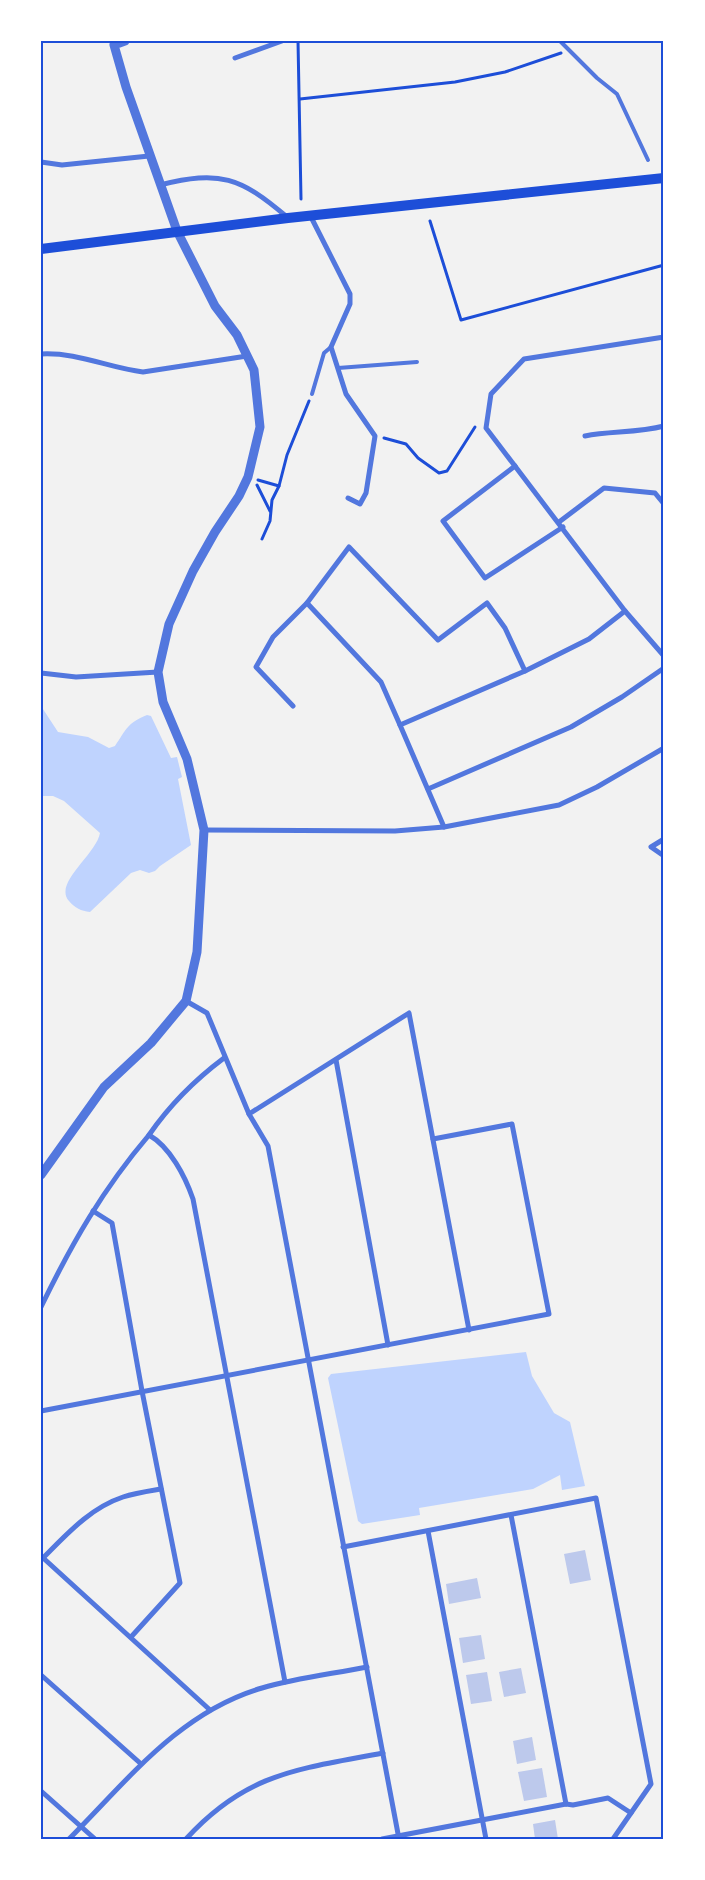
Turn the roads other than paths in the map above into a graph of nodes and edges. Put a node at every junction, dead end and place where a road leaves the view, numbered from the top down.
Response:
1 (125, 41) edge
2 (282, 41) edge
3 (560, 41) edge
4 (114, 43) edge
5 (235, 58) dead end
6 (149, 156) junction
7 (648, 160) dead end
8 (41, 162) edge
9 (664, 178) edge
10 (160, 185) junction
11 (311, 217) junction
12 (288, 218) junction
13 (177, 231) junction
14 (41, 249) edge
15 (664, 337) edge
16 (331, 347) junction
17 (41, 354) edge
18 (248, 356) junction
19 (418, 362) dead end
20 (338, 368) junction
21 (312, 394) road end
22 (664, 426) edge
23 (585, 436) dead end
24 (515, 466) junction
25 (348, 498) dead end
26 (664, 504) edge
27 (561, 525) junction
28 (307, 602) junction
29 (625, 611) junction
30 (664, 656) edge
31 (664, 668) edge
32 (158, 672) junction
33 (525, 672) junction
34 (41, 673) edge
35 (293, 706) dead end
36 (400, 725) junction
37 (664, 748) edge
38 (428, 789) junction
39 (444, 827) junction
40 (204, 830) junction
41 (664, 839) edge
42 (664, 856) edge
43 (186, 1001) junction
44 (224, 1058) junction
45 (336, 1060) junction
46 (249, 1114) junction
47 (149, 1135) junction
48 (433, 1139) junction
49 (41, 1175) edge
50 (93, 1211) junction
51 (41, 1307) edge
52 (469, 1330) junction
53 (388, 1345) junction
54 (308, 1359) junction
55 (225, 1375) junction
56 (142, 1391) junction
57 (41, 1410) edge
58 (161, 1489) junction
59 (511, 1515) junction
60 (428, 1531) junction
61 (343, 1547) junction
62 (42, 1557) edge
63 (131, 1637) junction
64 (367, 1667) junction
65 (41, 1675) edge
66 (285, 1682) junction
67 (210, 1710) junction
68 (383, 1753) junction
69 (140, 1763) junction
70 (41, 1791) edge
71 (566, 1804) junction
72 (631, 1813) junction
73 (483, 1819) junction
74 (81, 1827) junction
75 (399, 1837) edge
76 (69, 1839) edge
77 (95, 1839) edge
78 (186, 1839) edge
79 (382, 1839) edge
80 (486, 1839) edge
81 (613, 1839) edge

1 - 4 street
2 - 5 street
3 - 7 lane
4 - 6 street
6 - 8 street
6 - 10 street
9 - 11 main road
10 - 12 street
10 - 13 street
11 - 12 main road
11 - 16 street
12 - 13 main road
13 - 14 main road
13 - 18 street
15 - 24 street
16 - 20 street
16 - 21 lane
17 - 18 street
18 - 32 street
19 - 20 lane
20 - 25 street
22 - 23 street
24 - 27 street
24 - 27 street
26 - 27 street
27 - 29 street
28 - 33 street
28 - 35 street
28 - 36 street
29 - 30 street
29 - 33 street
31 - 38 street
32 - 34 street
32 - 40 street
33 - 36 street
36 - 38 street
37 - 39 street
38 - 39 street
39 - 40 street
40 - 43 street
41 - 42 street
43 - 44 street
43 - 49 street
44 - 46 street
44 - 47 street
45 - 46 street
45 - 48 street
45 - 53 street
46 - 54 street
47 - 50 street
47 - 55 street
48 - 52 street
48 - 52 street
50 - 51 street
50 - 56 street
52 - 53 street
53 - 54 street
54 - 55 street
54 - 61 street
55 - 56 street
55 - 66 street
56 - 57 street
56 - 58 street
58 - 62 street
58 - 63 street
59 - 60 street
59 - 71 street
59 - 72 street
60 - 61 street
60 - 73 street
61 - 64 street
62 - 63 street
63 - 67 street
64 - 66 street
64 - 68 street
65 - 69 street
66 - 67 street
67 - 69 street
68 - 75 street
68 - 78 street
69 - 74 street
70 - 74 street
71 - 72 street
71 - 73 street
72 - 81 street
73 - 75 street
73 - 80 street
74 - 76 street
74 - 77 street
75 - 79 street

